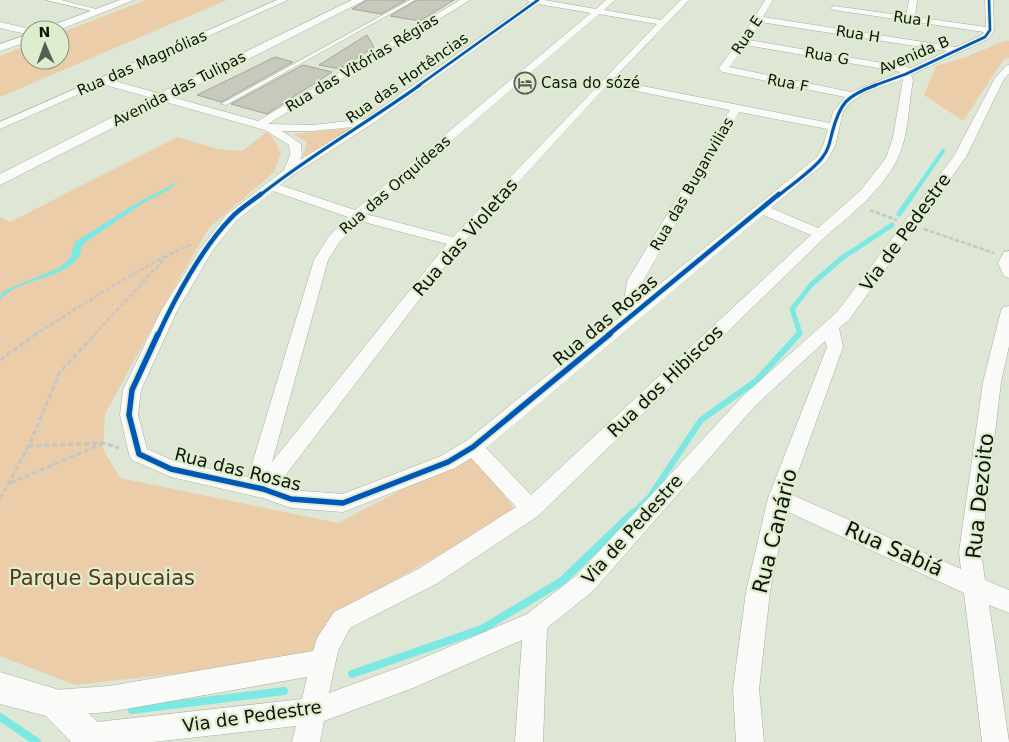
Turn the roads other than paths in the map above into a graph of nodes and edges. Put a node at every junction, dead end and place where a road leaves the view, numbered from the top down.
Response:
1 (50, 0) edge
2 (129, 0) edge
3 (284, 0) edge
4 (360, 0) edge
5 (413, 0) edge
6 (466, 0) edge
7 (535, 0) edge
8 (611, 0) edge
9 (685, 0) edge
10 (769, 0) edge
11 (913, 0) edge
12 (989, 0) edge
13 (100, 11) junction
14 (597, 12) junction
15 (831, 15) edge
16 (758, 19) junction
17 (910, 19) junction
18 (70, 22) edge
19 (664, 23) junction
20 (0, 25) edge
21 (20, 30) edge
22 (990, 30) junction
23 (20, 41) edge
24 (744, 42) junction
25 (0, 48) edge
26 (957, 50) junction
27 (1009, 68) edge
28 (723, 70) joint
29 (908, 72) junction
30 (102, 81) junction
31 (605, 82) junction
32 (854, 96) junction
33 (162, 97) junction
34 (224, 104) dead end
35 (736, 108) junction
36 (370, 120) junction
37 (0, 126) edge
38 (264, 127) junction
39 (834, 127) junction
40 (289, 172) junction
41 (0, 180) edge
42 (270, 186) junction
43 (761, 209) junction
44 (358, 216) junction
45 (820, 234) junction
46 (456, 242) junction
47 (1009, 311) edge
48 (630, 317) junction
49 (832, 327) junction
50 (473, 447) junction
51 (259, 488) junction
52 (778, 498) junction
53 (531, 509) junction
54 (974, 585) junction
55 (1009, 602) edge
56 (536, 622) junction
57 (324, 662) junction
58 (0, 688) edge
59 (55, 703) junction
60 (314, 710) junction
61 (91, 739) edge
62 (306, 742) edge
63 (529, 742) edge
64 (750, 742) edge
65 (996, 742) edge

1 - 13 street
2 - 13 street
3 - 30 street, Rua das Magnólias
4 - 33 street, Avenida das Tulipas
5 - 34 lane
6 - 38 street, Rua das Vitórias Régias
7 - 14 street
7 - 36 street, Rua das Hortências
8 - 14 street, Rua das Orquídeas
9 - 19 street, Rua das Violetas
10 - 16 street, Rua E
11 - 17 street
12 - 22 street
13 - 18 street
14 - 19 street
14 - 44 street, Rua das Orquídeas
15 - 16 street, Rua H
15 - 17 street, Rua I
15 - 26 street, Rua H
16 - 24 street, Rua E
17 - 22 street, Rua I
19 - 31 street, Rua das Violetas
20 - 21 street
22 - 26 street, Avenida B
23 - 25 street
24 - 28 street, Rua E
24 - 29 street, Rua G
26 - 29 street, Avenida B
27 - 49 street, Via de Pedestre
28 - 32 street, Rua F
29 - 32 street, Avenida B
29 - 45 street, Rua dos Hibiscos
30 - 33 street
30 - 37 street, Rua das Magnólias
31 - 35 street
31 - 46 street, Rua das Violetas
32 - 39 street, Avenida B
33 - 38 street
33 - 41 street, Avenida das Tulipas
35 - 39 street
35 - 48 street, Rua das Buganvilias
36 - 38 street, Rua das Hortências
36 - 40 street, Rua das Hortências
38 - 40 street
39 - 43 street, Rua das Rosas
40 - 42 street, Rua das Rosas
42 - 44 street
42 - 51 street, Rua das Rosas
43 - 45 street
43 - 48 street, Rua das Rosas
44 - 46 street
44 - 51 street, Rua das Orquídeas
45 - 53 street, Rua dos Hibiscos
46 - 51 street, Rua das Violetas
47 - 54 street, Rua Dezoito
48 - 50 street, Rua das Rosas
49 - 52 street, Rua Canário
49 - 56 street, Via de Pedestre
50 - 51 street, Rua das Rosas
50 - 53 street
52 - 54 street, Rua Sabiá
52 - 64 street, Rua Canário
53 - 57 street, Rua dos Hibiscos
54 - 55 street, Rua Sabiá
54 - 65 street, Rua Dezoito
56 - 60 street, Via de Pedestre
56 - 63 street
57 - 59 street
57 - 60 street
58 - 59 street
59 - 61 street
60 - 61 street, Via de Pedestre
60 - 62 street

